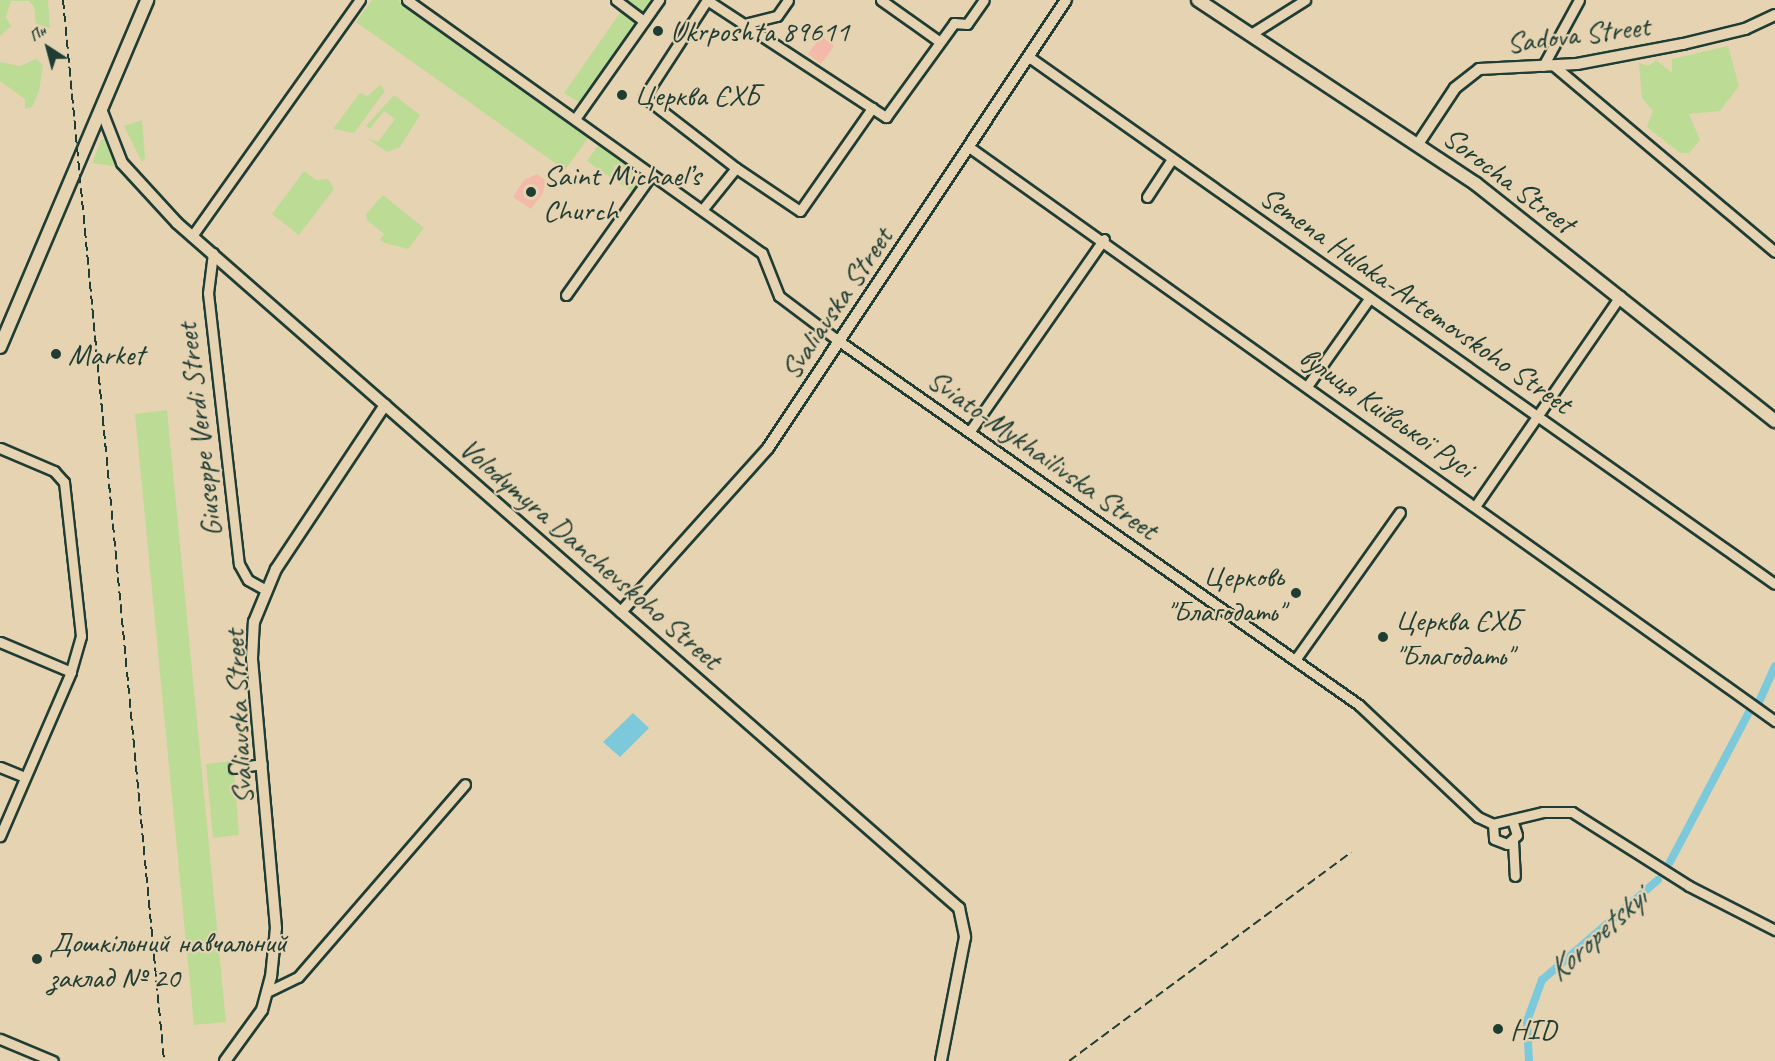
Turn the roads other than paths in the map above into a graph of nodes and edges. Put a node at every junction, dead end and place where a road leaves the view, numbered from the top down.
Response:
1 (147, 0) edge
2 (360, 0) edge
3 (407, 0) edge
4 (616, 0) edge
5 (659, 0) edge
6 (707, 0) edge
7 (788, 0) edge
8 (880, 0) edge
9 (984, 0) edge
10 (1066, 0) edge
11 (1198, 0) edge
12 (1305, 0) edge
13 (1579, 0) edge
14 (1775, 15) edge
15 (644, 21) junction
16 (744, 24) junction
17 (1251, 34) junction
18 (940, 42) junction
19 (1029, 57) junction
20 (1548, 65) junction
21 (872, 108) junction
22 (101, 109) junction
23 (575, 120) junction
24 (1418, 144) junction
25 (969, 147) junction
26 (1172, 159) junction
27 (736, 168) junction
28 (652, 174) junction
29 (1147, 197) dead end
30 (702, 210) junction
31 (192, 236) junction
32 (1104, 239) junction
33 (1775, 252) edge
34 (213, 254) junction
35 (566, 295) dead end
36 (1620, 296) junction
37 (1369, 298) junction
38 (839, 341) junction
39 (0, 347) edge
40 (1308, 385) junction
41 (385, 405) junction
42 (1538, 415) junction
43 (1775, 421) edge
44 (970, 431) junction
45 (0, 448) edge
46 (1476, 505) junction
47 (1400, 512) dead end
48 (1775, 584) edge
49 (264, 589) junction
50 (621, 612) junction
51 (0, 642) edge
52 (1295, 660) junction
53 (71, 672) junction
54 (1775, 721) edge
55 (262, 764) junction
56 (0, 767) edge
57 (234, 768) dead end
58 (25, 777) junction
59 (465, 783) dead end
60 (1512, 820) junction
61 (1493, 824) junction
62 (0, 836) edge
63 (1510, 843) junction
64 (1515, 876) dead end
65 (1775, 930) edge
66 (269, 991) junction
67 (0, 1039) edge
68 (53, 1061) edge
69 (225, 1061) edge
70 (941, 1061) edge

1 - 22 main road
2 - 31 street
3 - 23 street, Sviato-Mykhailivska Street
4 - 15 street
5 - 15 street
6 - 16 street
6 - 27 street
7 - 16 street
8 - 18 street
9 - 18 street
10 - 19 street, Svaliavska Street
11 - 17 main road, Sorocha Street
12 - 17 street
13 - 20 street
14 - 20 street, Sadova Street
15 - 23 street
16 - 21 street
17 - 24 main road, Sorocha Street
18 - 21 street
19 - 25 street, Svaliavska Street
19 - 26 street, Semena Hulaka-Artemovskoho Street
20 - 24 street, Sadova Street
20 - 33 street
21 - 27 street
22 - 31 street, Volodymyra Danchevskoho Street
22 - 39 main road
23 - 28 street, Sviato-Mykhailivska Street
24 - 36 main road, Sorocha Street
25 - 32 street, вулиця Київської Русі
25 - 38 street, Svaliavska Street
26 - 29 street
26 - 37 street, Semena Hulaka-Artemovskoho Street
27 - 30 street
28 - 30 street, Sviato-Mykhailivska Street
28 - 35 street
30 - 38 street, Sviato-Mykhailivska Street
31 - 34 street, Volodymyra Danchevskoho Street
32 - 40 street, вулиця Київської Русі
32 - 44 street
34 - 41 street, Volodymyra Danchevskoho Street
34 - 49 street, Giuseppe Verdi Street
36 - 42 street
36 - 43 main road, Sorocha Street
37 - 40 street
37 - 42 street, Semena Hulaka-Artemovskoho Street
38 - 44 street, Sviato-Mykhailivska Street
38 - 50 street, Svaliavska Street
40 - 46 street, вулиця Київської Русі
41 - 49 street, Svaliavska Street
41 - 50 street, Volodymyra Danchevskoho Street
42 - 46 street
42 - 48 street, Semena Hulaka-Artemovskoho Street
44 - 52 street, Sviato-Mykhailivska Street
45 - 53 street
46 - 54 street, вулиця Київської Русі
47 - 52 street
49 - 55 street, Svaliavska Street
50 - 70 street, Volodymyra Danchevskoho Street
51 - 53 street
52 - 61 street, Sviato-Mykhailivska Street
53 - 58 street
55 - 57 street
55 - 66 street, Svaliavska Street
56 - 58 street
58 - 62 street
59 - 66 street
60 - 61 street
60 - 63 street
60 - 65 street
61 - 63 street
63 - 64 street
66 - 69 street, Svaliavska Street
67 - 68 street

